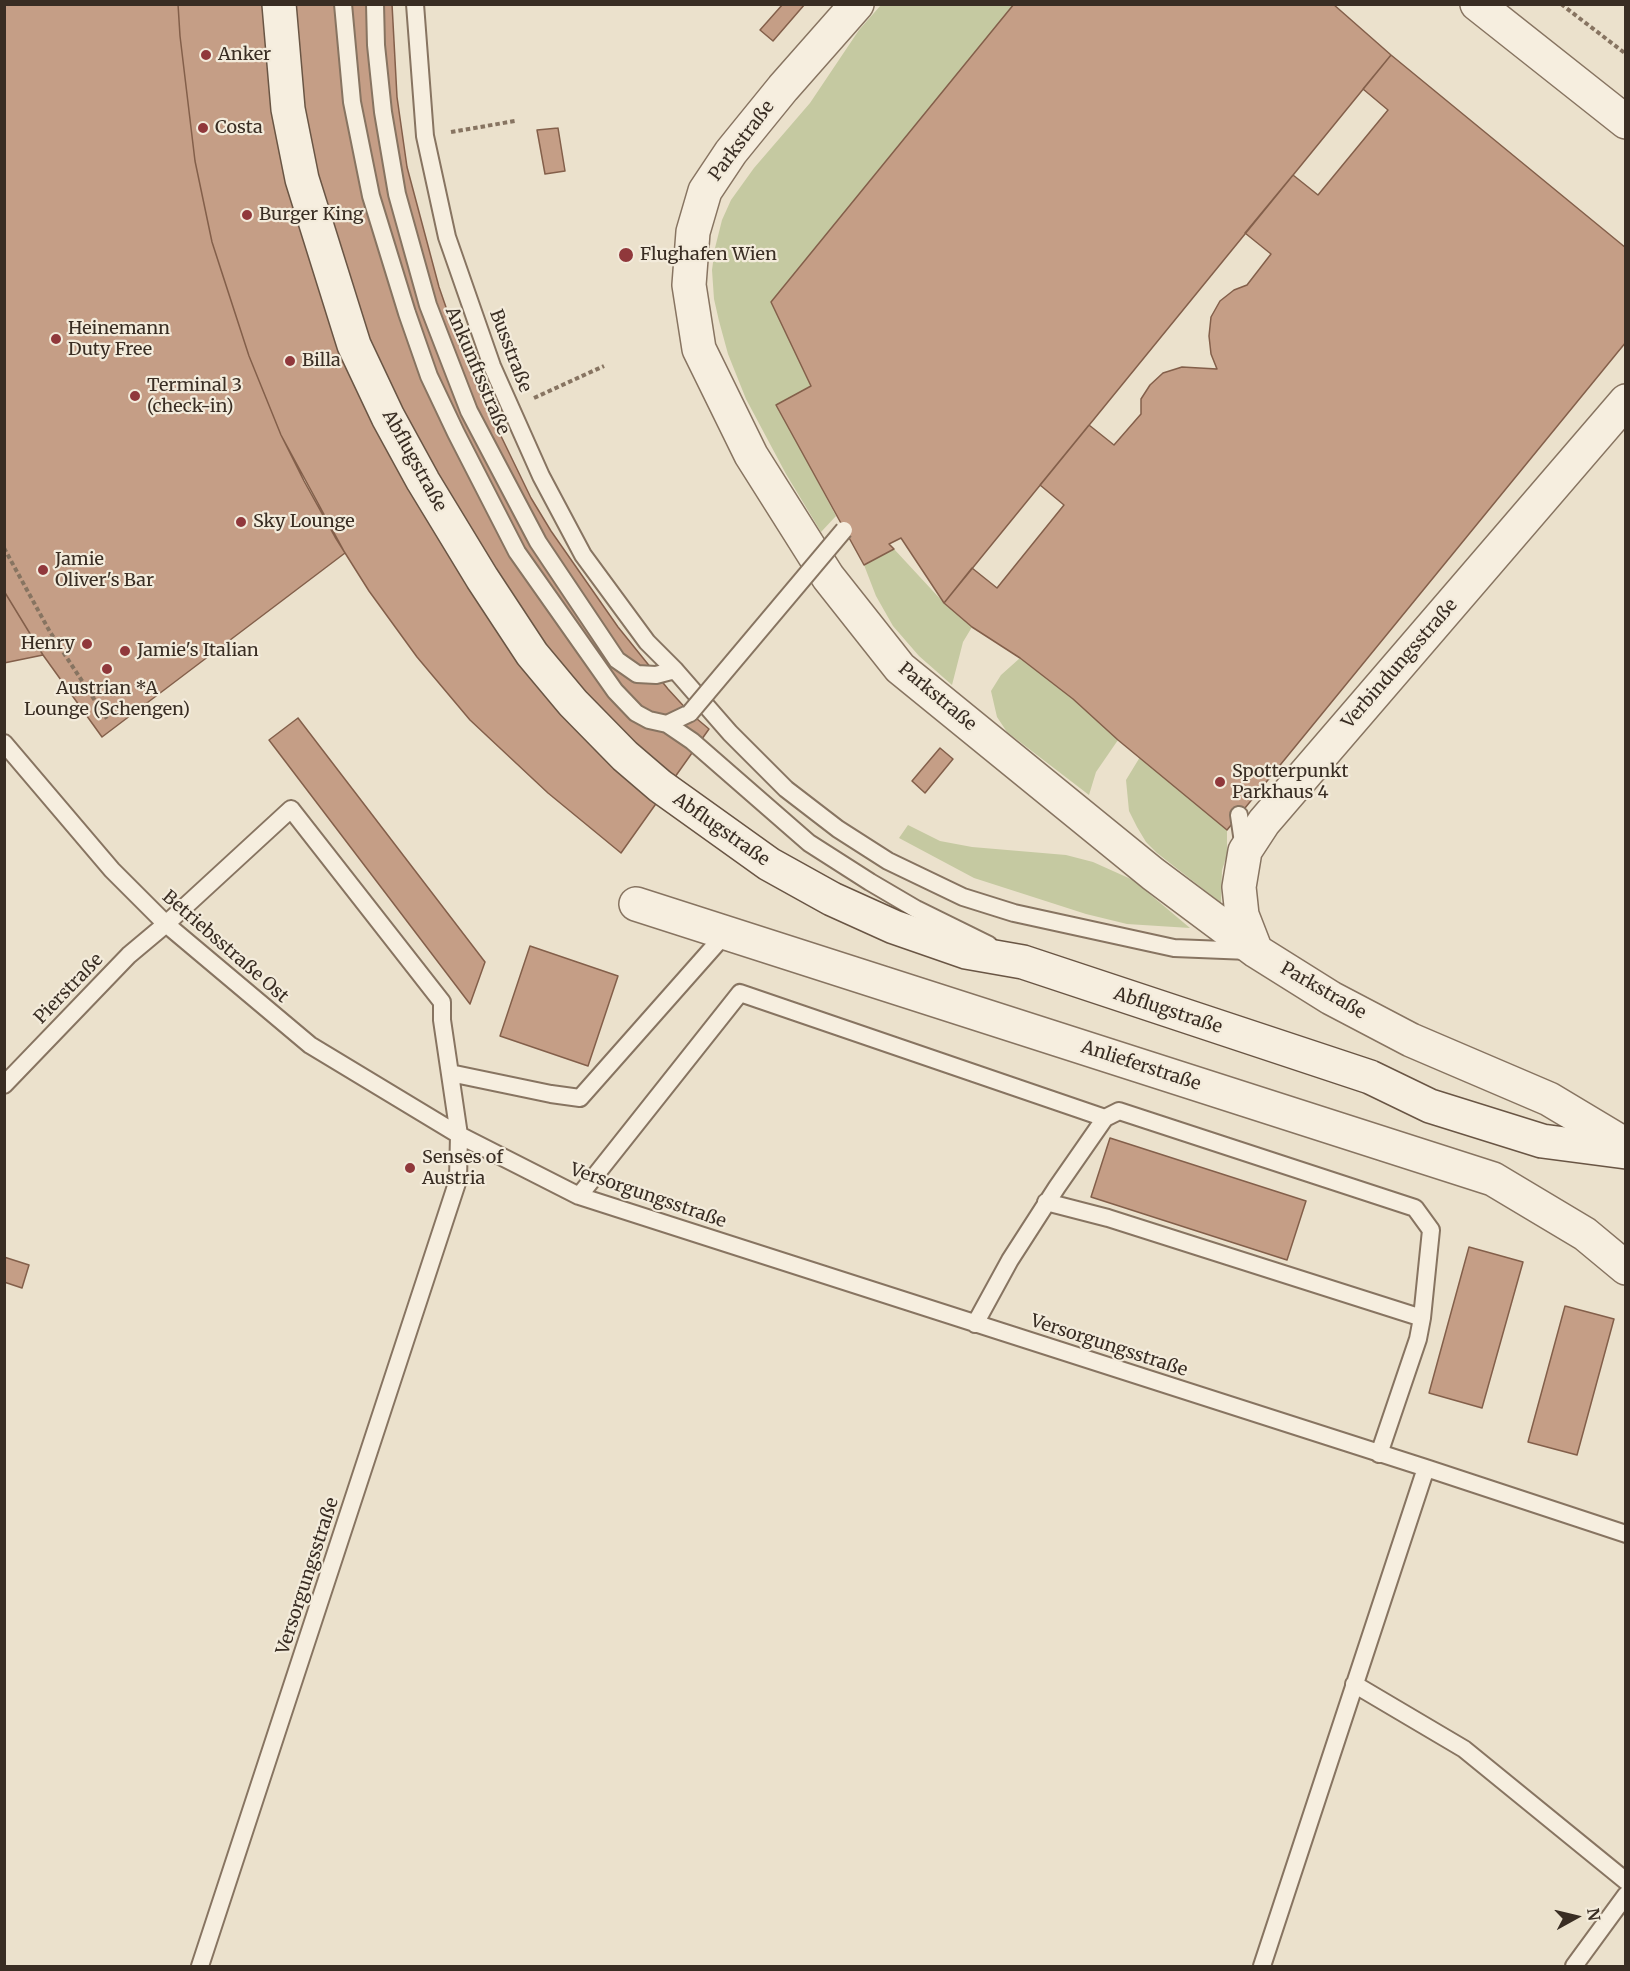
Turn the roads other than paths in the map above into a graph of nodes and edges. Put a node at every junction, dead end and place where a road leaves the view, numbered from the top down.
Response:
1 (279, 4) edge
2 (343, 4) edge
3 (375, 4) edge
4 (415, 4) edge
5 (857, 4) edge
6 (1477, 4) edge
7 (1626, 122) edge
8 (1626, 401) edge
9 (844, 530) dead end
10 (675, 670) junction
11 (667, 724) junction
12 (4, 743) edge
13 (1239, 815) dead end
14 (1245, 851) junction
15 (636, 904) dead end
16 (166, 924) junction
17 (726, 933) junction
18 (1256, 951) junction
19 (1023, 962) junction
20 (4, 1061) edge
21 (450, 1072) junction
22 (8, 1081) edge
23 (1106, 1118) junction
24 (459, 1136) junction
25 (1626, 1145) edge
26 (1626, 1152) edge
27 (579, 1196) junction
28 (1046, 1202) junction
29 (1626, 1268) edge
30 (1422, 1318) junction
31 (975, 1324) junction
32 (1379, 1454) junction
33 (1426, 1468) junction
34 (1626, 1534) edge
35 (1354, 1684) junction
36 (1626, 1881) edge
37 (1626, 1895) edge
38 (201, 1966) edge
39 (1262, 1966) edge
40 (1574, 1966) edge

1 - 19 street, Abflugstraße
2 - 11 lane
3 - 10 lane, Ankunftsstraße
4 - 10 lane, Busstraße
5 - 18 street, Parkstraße
6 - 7 street
8 - 14 street, Verbindungsstraße
9 - 11 lane, bridge
10 - 18 lane, Busstraße
11 - 19 lane
12 - 16 lane, Betriebsstraße Ost
13 - 14 lane
14 - 18 street, Verbindungsstraße
15 - 17 street, Anlieferstraße
16 - 21 lane, Pierstraße
16 - 22 lane, Pierstraße
16 - 24 lane, Betriebsstraße Ost
17 - 21 lane
17 - 29 street, Anlieferstraße
18 - 25 street, Parkstraße
19 - 26 street, Abflugstraße
20 - 22 lane
21 - 24 lane
23 - 27 lane
23 - 28 lane
23 - 30 lane
24 - 27 lane, Versorgungsstraße
24 - 38 lane, Versorgungsstraße
27 - 31 lane, Versorgungsstraße
28 - 30 lane
28 - 31 lane
30 - 32 lane
31 - 32 lane, Versorgungsstraße
32 - 33 lane, Versorgungsstraße
33 - 34 lane, Versorgungsstraße
33 - 35 lane
35 - 36 lane
35 - 39 lane
37 - 40 lane

